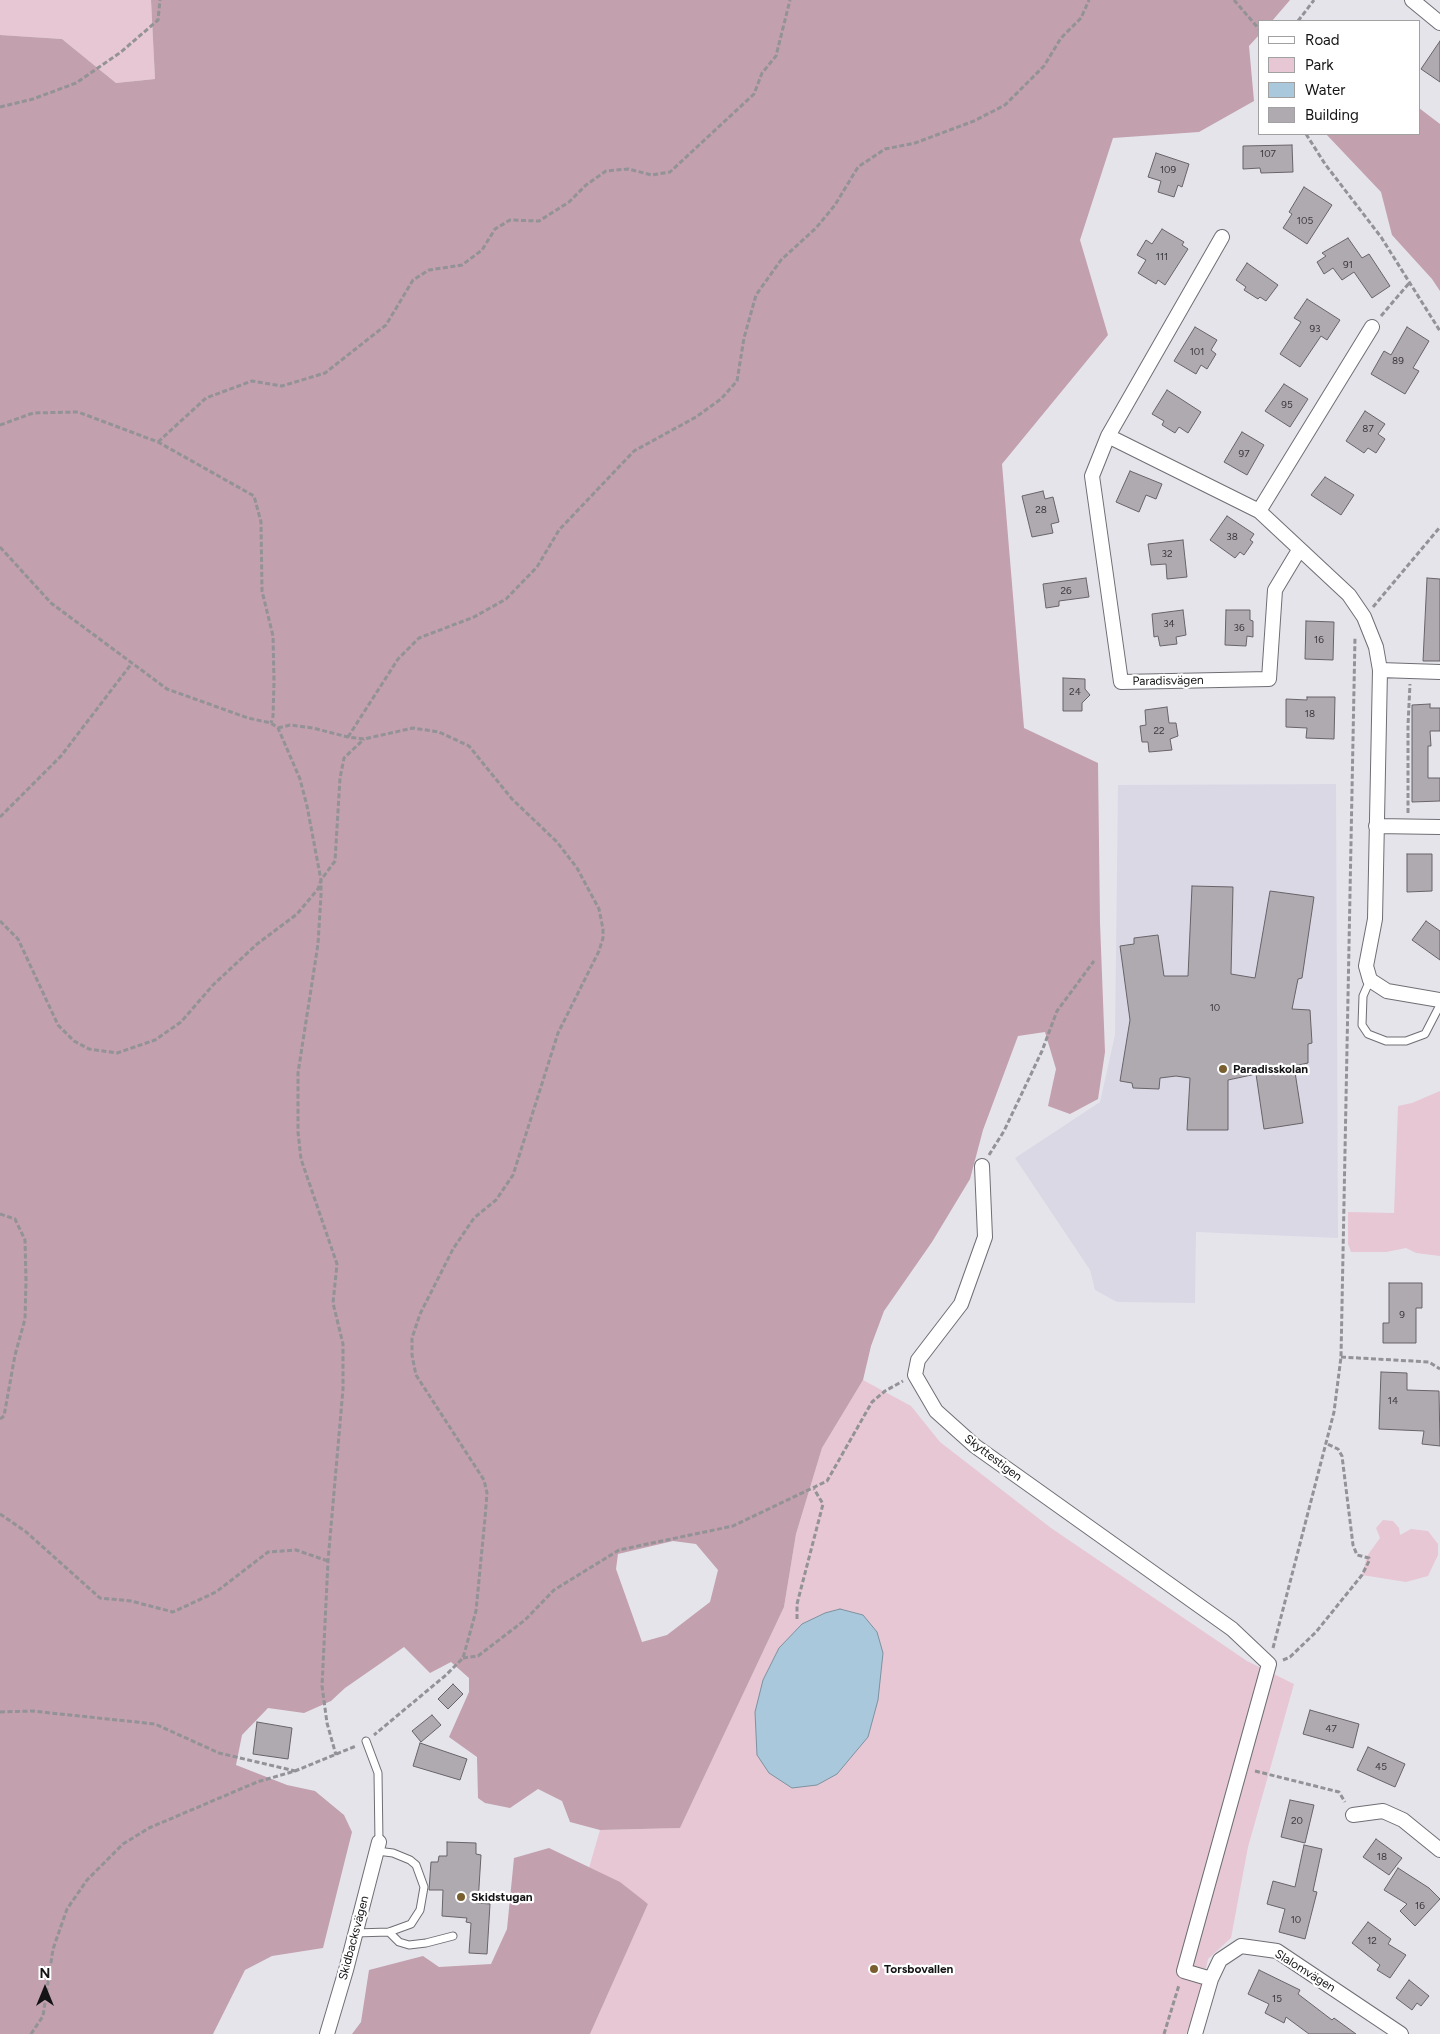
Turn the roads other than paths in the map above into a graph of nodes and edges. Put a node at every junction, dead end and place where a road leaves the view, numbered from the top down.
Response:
1 (1412, 0) edge
2 (1440, 23) edge
3 (1222, 237) dead end
4 (1372, 328) road end
5 (1108, 436) junction
6 (1260, 511) junction
7 (1299, 550) junction
8 (1380, 670) junction
9 (1440, 672) edge
10 (1376, 826) junction
11 (1440, 827) edge
12 (1370, 980) junction
13 (1440, 1000) edge
14 (1440, 1005) edge
15 (982, 1166) road end
16 (366, 1741) road end
17 (1353, 1815) road end
18 (378, 1846) junction
19 (1440, 1850) edge
20 (390, 1932) junction
21 (355, 1934) junction
22 (453, 1936) dead end
23 (1211, 1979) junction
24 (327, 2034) edge
25 (1195, 2034) edge
26 (1402, 2034) edge

1 - 2 street
3 - 5 street, Paradisvägen
4 - 6 street
5 - 6 street
5 - 7 street, Paradisvägen
6 - 7 street
7 - 8 street
8 - 9 street
8 - 10 street
10 - 11 street
10 - 12 street
12 - 13 street
12 - 14 lane
15 - 23 street, Skyttestigen
16 - 18 lane
17 - 19 street
18 - 20 lane
18 - 21 street, Skidbacksvägen
20 - 21 lane
20 - 22 lane
21 - 24 street, Skidbacksvägen
23 - 25 street, Slalomvägen
23 - 26 street, Slalomvägen

